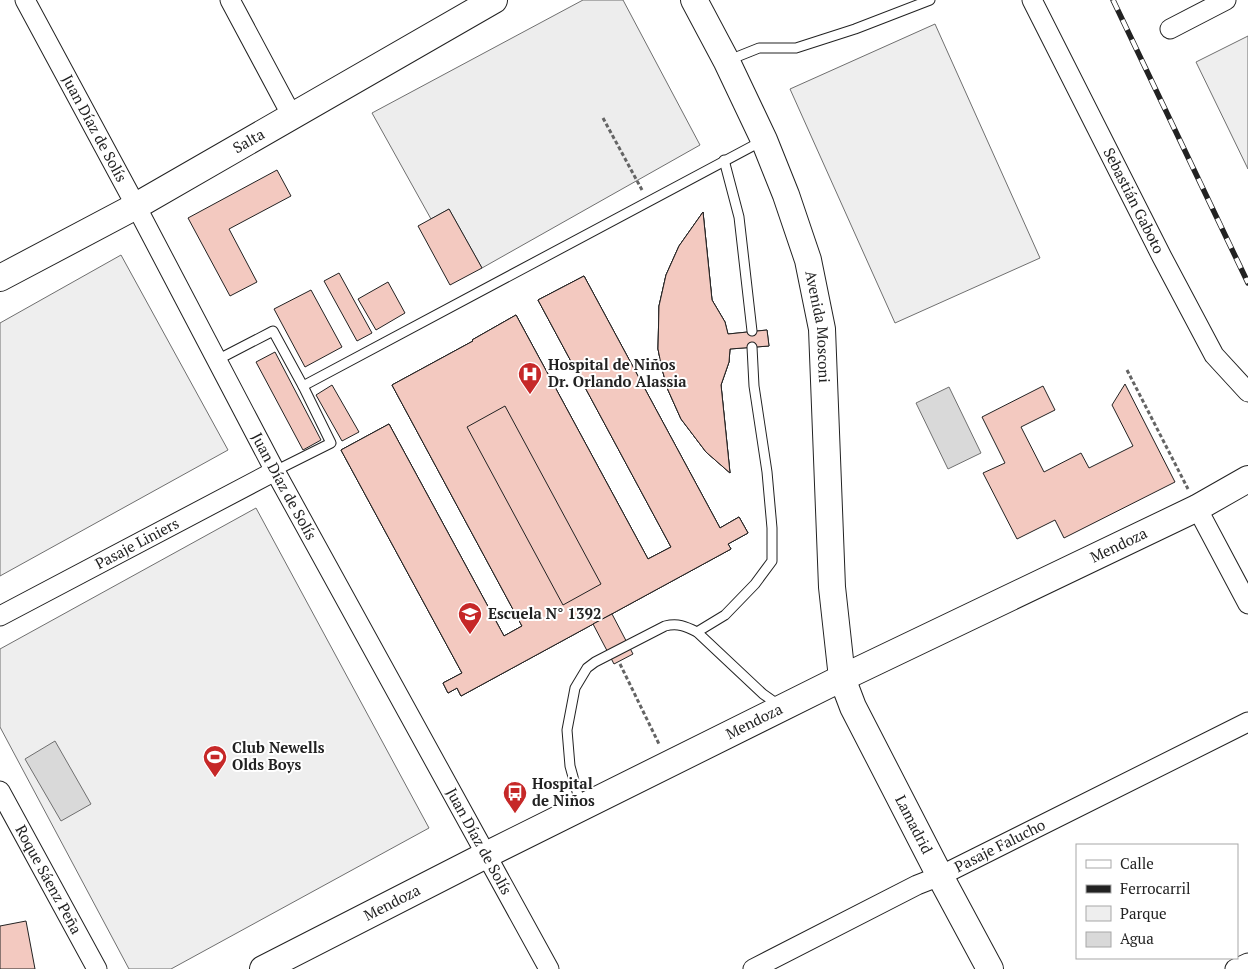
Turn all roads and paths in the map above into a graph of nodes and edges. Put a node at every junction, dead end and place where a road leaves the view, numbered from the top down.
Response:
1 (25, 0) edge
2 (230, 0) edge
3 (694, 0) edge
4 (930, 0) edge
5 (1032, 0) edge
6 (1226, 0) edge
7 (478, 4) edge
8 (1170, 30) dead end
9 (727, 62) junction
10 (292, 116) junction
11 (602, 118) dead end
12 (764, 140) junction
13 (724, 160) junction
14 (648, 202) junction
15 (136, 206) junction
16 (0, 278) edge
17 (752, 332) dead end
18 (752, 347) dead end
19 (217, 360) junction
20 (1127, 370) dead end
21 (303, 386) junction
22 (1248, 392) edge
23 (275, 471) junction
24 (1248, 479) edge
25 (1197, 508) junction
26 (1248, 604) edge
27 (0, 616) edge
28 (697, 632) junction
29 (618, 661) dead end
30 (842, 678) junction
31 (782, 708) junction
32 (1248, 722) edge
33 (668, 765) junction
34 (0, 791) edge
35 (581, 808) junction
36 (486, 855) junction
37 (940, 876) junction
38 (1248, 962) edge
39 (97, 969) edge
40 (263, 969) edge
41 (549, 969) edge
42 (753, 969) edge
43 (990, 969) edge
44 (1235, 969) edge

1 - 15 street, Juan Díaz de Solís
2 - 10 street
3 - 9 street, Avenida Mosconi
4 - 9 lane
5 - 22 street, Sebastián Gaboto
6 - 8 street
7 - 10 street, Salta
9 - 12 street, Avenida Mosconi
10 - 15 street, Salta
11 - 14 path
12 - 13 lane
12 - 30 street, Avenida Mosconi
13 - 14 lane
13 - 17 lane
14 - 21 lane
15 - 16 street, Salta
15 - 19 street, Juan Díaz de Solís
18 - 28 lane
19 - 21 lane
19 - 23 street, Juan Díaz de Solís
20 - 25 path
21 - 23 lane
23 - 27 street, Pasaje Liniers
23 - 36 street, Juan Díaz de Solís
24 - 25 street, Mendoza
25 - 26 street
25 - 30 street, Mendoza
28 - 31 lane
28 - 35 lane
29 - 33 path
30 - 31 street, Mendoza
30 - 37 street, Lamadrid
31 - 33 street, Mendoza
32 - 37 street, Pasaje Falucho
33 - 35 street, Mendoza
34 - 39 street, Roque Sáenz Peña
35 - 36 street, Mendoza
36 - 40 street, Mendoza
36 - 41 street, Juan Díaz de Solís
37 - 42 street, Pasaje Falucho
37 - 43 street, Lamadrid
38 - 44 street

